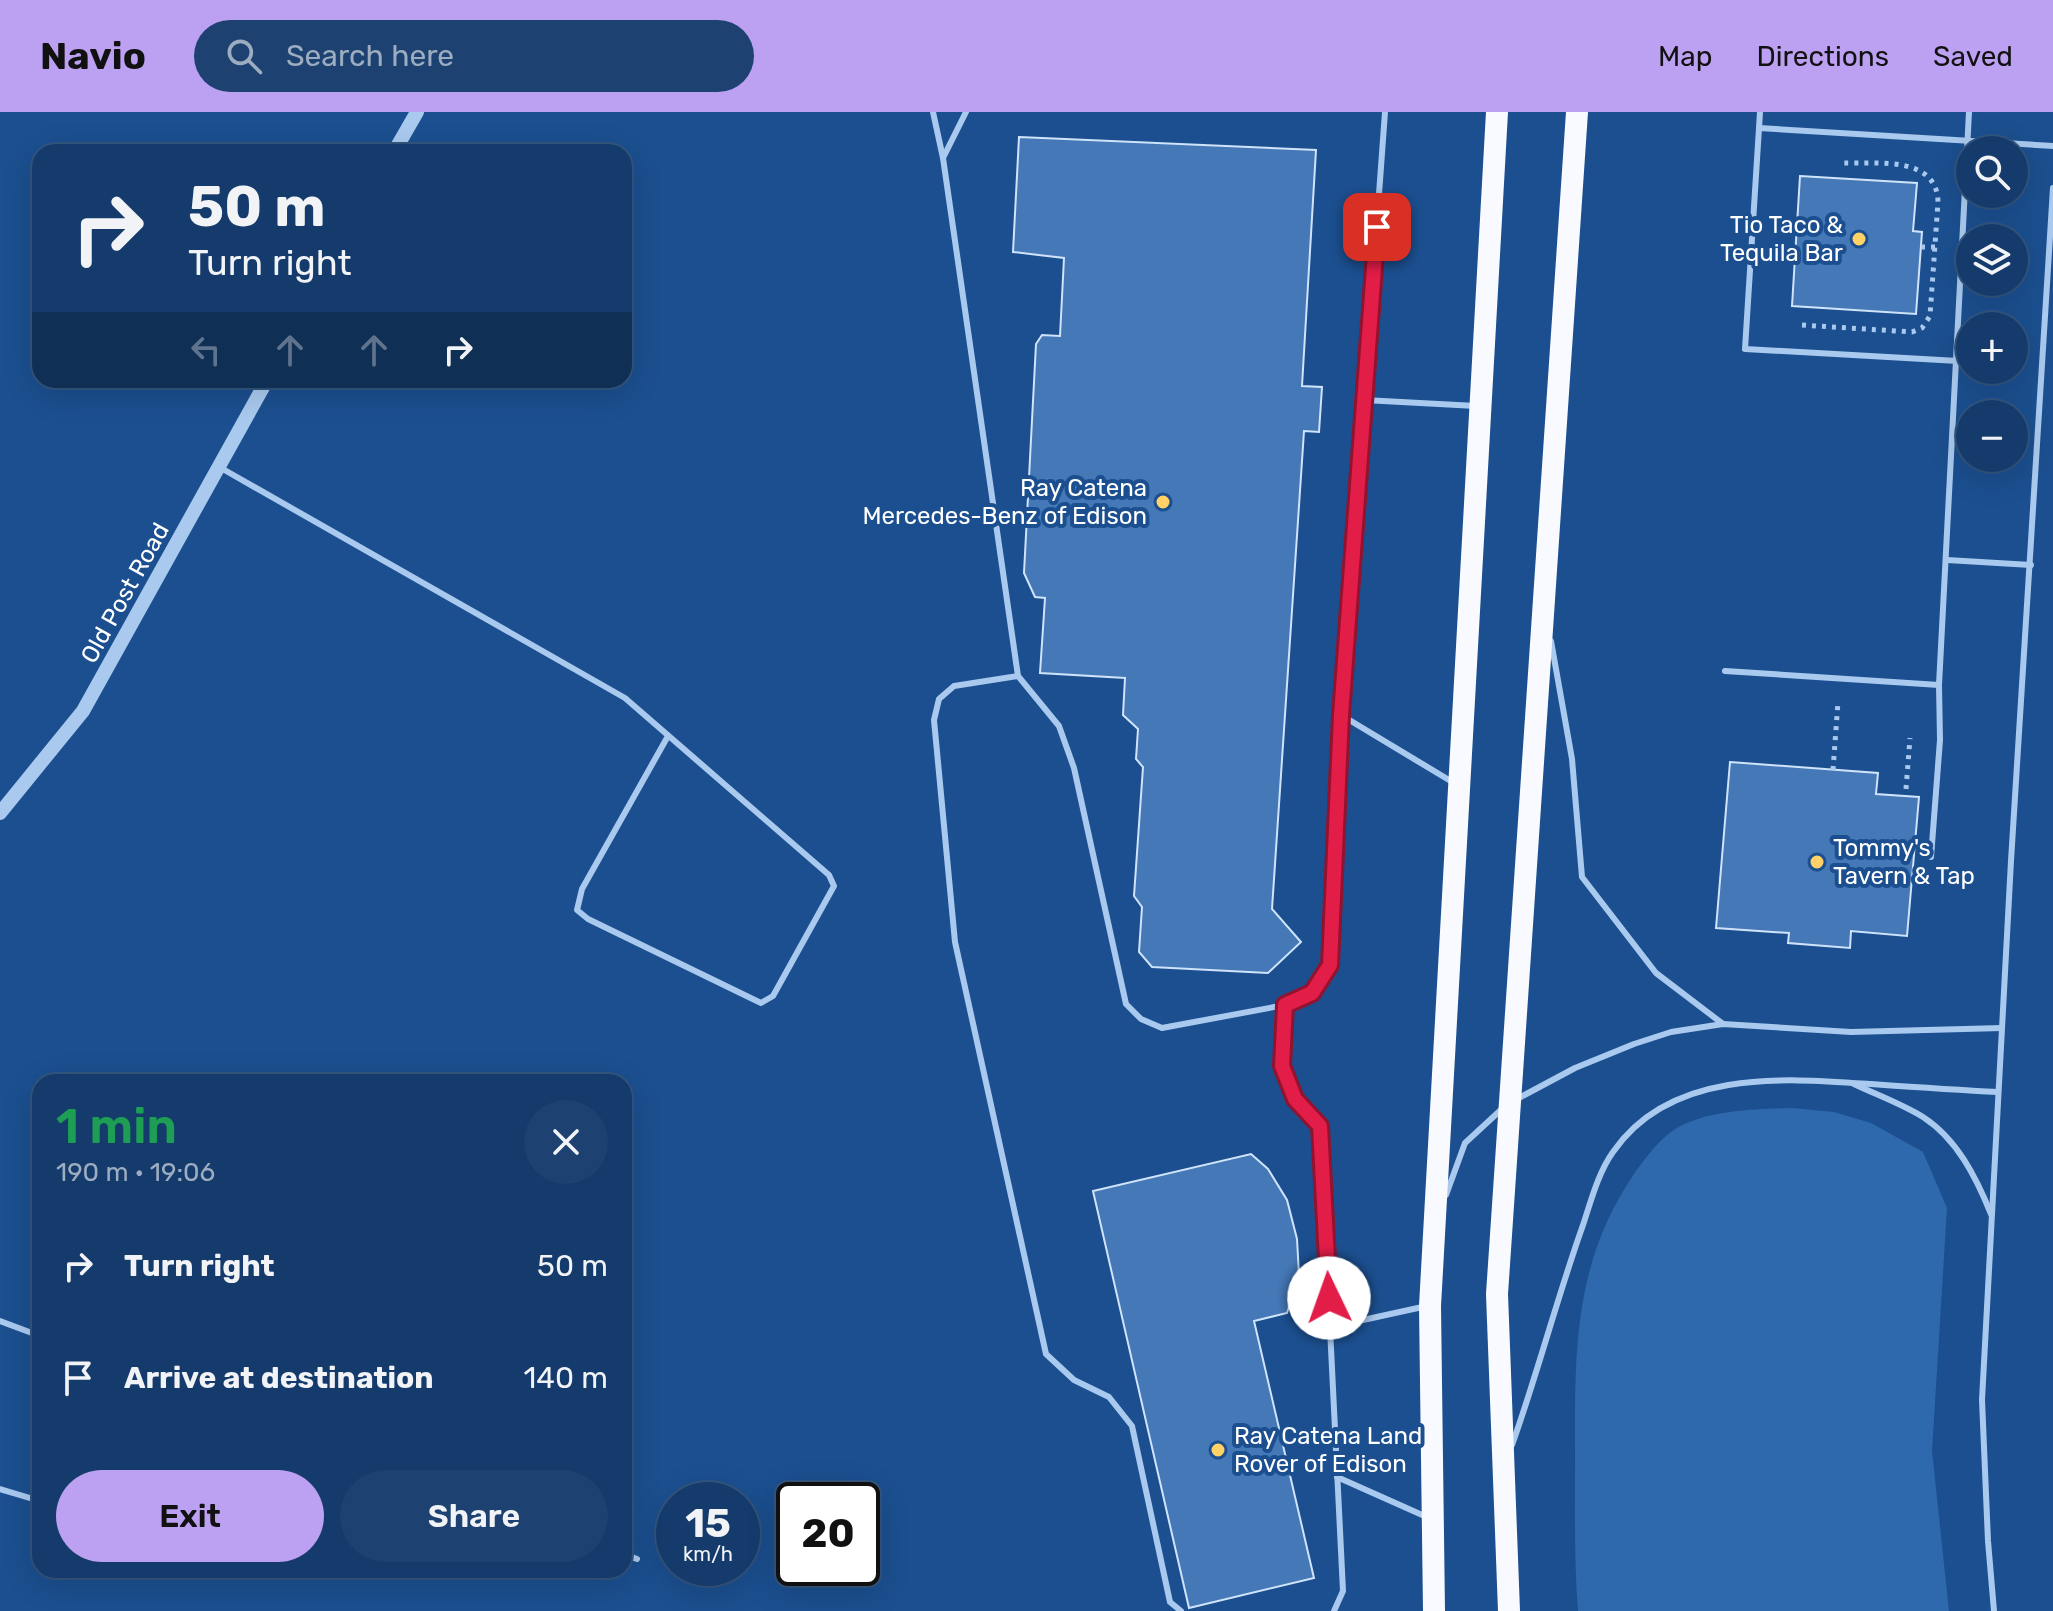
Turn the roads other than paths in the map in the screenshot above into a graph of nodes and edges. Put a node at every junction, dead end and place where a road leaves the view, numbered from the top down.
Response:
1 (417, 112) edge
2 (933, 112) edge
3 (966, 112) edge
4 (1385, 112) edge
5 (1497, 112) edge
6 (1577, 112) edge
7 (1760, 112) edge
8 (1969, 112) edge
9 (1759, 128) junction
10 (1968, 136) edge
11 (1956, 140) edge
12 (399, 144) edge
13 (2028, 145) edge
14 (2053, 146) edge
15 (943, 158) junction
16 (2053, 188) edge
17 (1965, 208) edge
18 (1960, 312) edge
19 (1956, 361) edge
20 (1957, 384) edge
21 (263, 388) edge
22 (1364, 400) junction
23 (1480, 407) junction
24 (221, 468) junction
25 (1947, 560) junction
26 (2031, 565) junction
27 (1544, 601) junction
28 (1725, 671) dead end
29 (1018, 676) junction
30 (1939, 685) junction
31 (1341, 715) junction
32 (668, 736) junction
33 (1459, 786) junction
34 (0, 813) edge
35 (1931, 857) dead end
36 (1285, 1005) junction
37 (1723, 1024) junction
38 (2002, 1028) junction
39 (1851, 1083) junction
40 (1998, 1092) junction
41 (1510, 1103) junction
42 (1992, 1215) junction
43 (1434, 1232) junction
44 (1430, 1306) junction
45 (0, 1321) edge
46 (1331, 1327) junction
47 (32, 1333) edge
48 (1504, 1467) junction
49 (1337, 1477) junction
50 (0, 1489) edge
51 (32, 1499) edge
52 (1433, 1519) junction
53 (632, 1557) edge
54 (637, 1559) dead end
55 (1181, 1611) edge
56 (1334, 1611) edge
57 (1434, 1611) edge
58 (1509, 1611) edge
59 (1994, 1611) edge

1 - 12 street
2 - 15 lane
3 - 15 lane
4 - 22 lane
5 - 23 highway
6 - 27 highway
7 - 9 lane
8 - 10 lane
9 - 11 lane
9 - 19 lane
13 - 14 lane
15 - 29 lane
16 - 26 lane
17 - 18 lane
20 - 25 lane
21 - 24 street, Old Post Road
22 - 23 lane
22 - 31 lane
23 - 33 highway
24 - 32 lane
24 - 34 street, Old Post Road
25 - 26 lane
25 - 30 lane
26 - 38 lane
27 - 37 lane
27 - 41 highway
28 - 30 lane
29 - 36 lane
29 - 55 lane
30 - 35 lane
31 - 33 lane
31 - 36 lane
32 - 32 lane
33 - 43 highway
36 - 46 lane
37 - 38 lane
37 - 41 lane
38 - 40 lane
39 - 40 lane
39 - 42 lane
39 - 48 lane
40 - 42 lane
41 - 43 lane
41 - 48 highway
42 - 59 lane
43 - 44 highway
44 - 46 lane
44 - 52 highway
45 - 47 lane
46 - 49 lane
48 - 58 highway
49 - 52 lane
49 - 56 lane
50 - 51 lane
52 - 57 highway
53 - 54 lane

